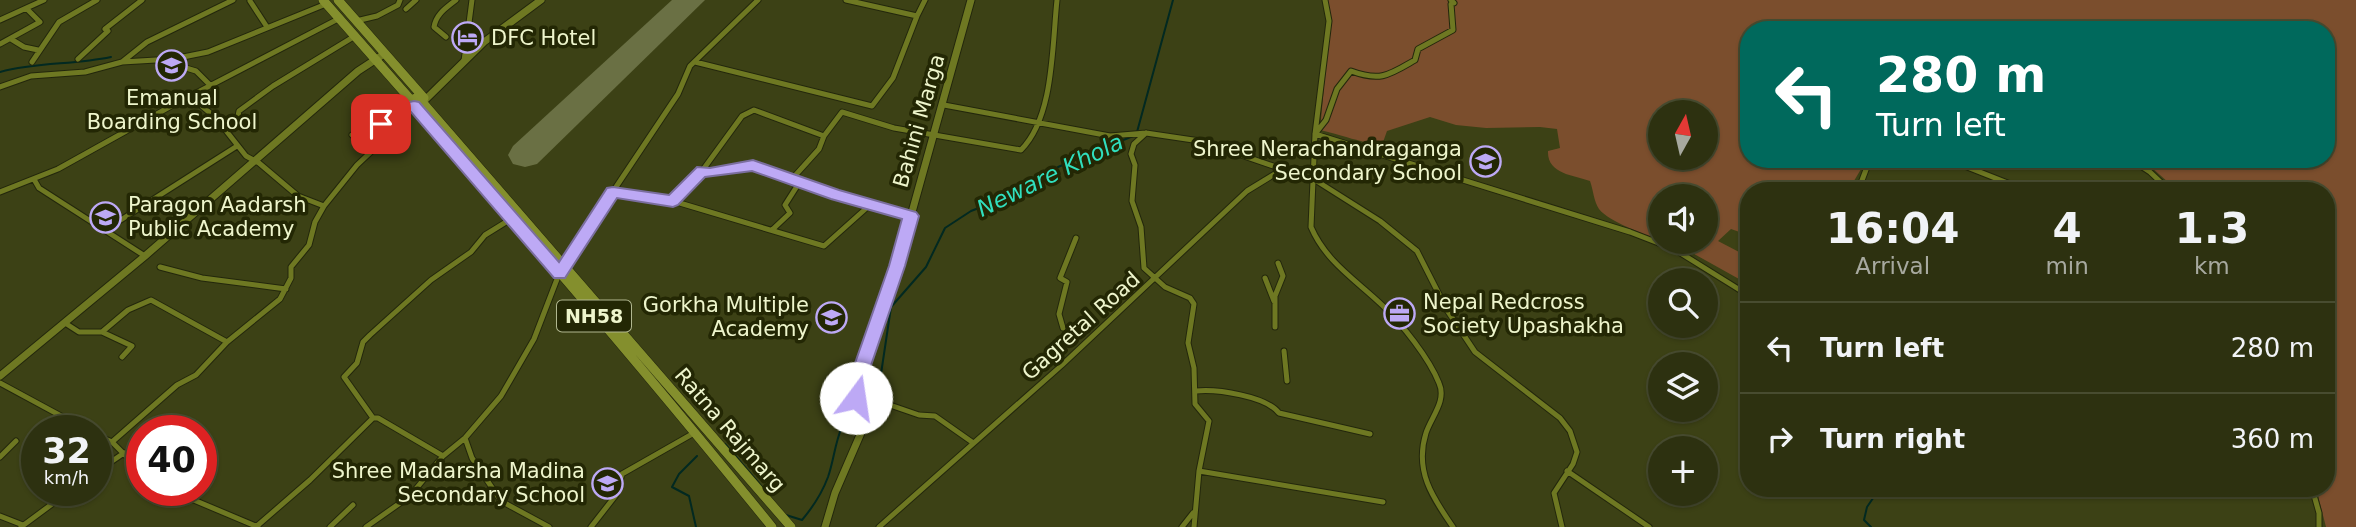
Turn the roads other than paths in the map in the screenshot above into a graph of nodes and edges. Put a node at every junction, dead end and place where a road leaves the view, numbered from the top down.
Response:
1 (44, 0) edge
2 (97, 0) edge
3 (142, 0) edge
4 (233, 0) edge
5 (338, 0) edge
6 (400, 0) edge
7 (416, 0) edge
8 (456, 0) edge
9 (472, 0) edge
10 (541, 0) edge
11 (758, 0) edge
12 (846, 0) edge
13 (925, 0) edge
14 (971, 0) edge
15 (1057, 0) edge
16 (1325, 0) edge
17 (1451, 0) edge
18 (250, 1) edge
19 (325, 2) edge
20 (27, 9) junction
21 (406, 9) dead end
22 (918, 16) junction
23 (353, 18) junction
24 (339, 19) junction
25 (0, 20) edge
26 (267, 27) junction
27 (355, 36) junction
28 (446, 37) dead end
29 (11, 38) junction
30 (0, 44) edge
31 (38, 51) junction
32 (384, 54) junction
33 (78, 59) dead end
34 (173, 59) junction
35 (373, 59) junction
36 (464, 61) junction
37 (32, 62) dead end
38 (122, 62) junction
39 (695, 62) junction
40 (210, 85) junction
41 (0, 87) edge
42 (190, 96) junction
43 (417, 102) junction
44 (944, 105) junction
45 (1041, 121) junction
46 (381, 124) junction
47 (225, 128) junction
48 (1146, 133) junction
49 (933, 134) junction
50 (1315, 134) junction
51 (352, 135) dead end
52 (824, 136) junction
53 (237, 146) junction
54 (254, 162) junction
55 (1972, 168) edge
56 (2144, 168) edge
57 (1283, 169) junction
58 (1312, 170) junction
59 (702, 171) junction
60 (1312, 178) junction
61 (792, 179) junction
62 (35, 181) junction
63 (2013, 182) edge
64 (2161, 182) edge
65 (799, 183) junction
66 (0, 192) edge
67 (613, 192) junction
68 (673, 201) junction
69 (871, 204) junction
70 (324, 206) junction
71 (911, 216) junction
72 (511, 219) junction
73 (105, 230) junction
74 (772, 230) junction
75 (1076, 238) dead end
76 (145, 256) junction
77 (1279, 263) dead end
78 (160, 267) dead end
79 (562, 270) junction
80 (1265, 278) dead end
81 (1156, 279) junction
82 (286, 289) junction
83 (1740, 290) edge
84 (1275, 302) junction
85 (65, 323) junction
86 (1275, 327) dead end
87 (1063, 328) dead end
88 (102, 332) junction
89 (227, 342) junction
90 (1284, 351) dead end
91 (122, 357) dead end
92 (0, 376) edge
93 (1287, 381) dead end
94 (0, 383) edge
95 (1196, 391) junction
96 (863, 412) junction
97 (59, 415) edge
98 (373, 418) junction
99 (694, 433) junction
100 (1370, 434) dead end
101 (465, 438) junction
102 (16, 441) dead end
103 (112, 442) joint
104 (972, 442) junction
105 (124, 453) joint
106 (443, 456) junction
107 (0, 457) edge
108 (112, 461) edge
109 (1199, 471) junction
110 (1567, 471) junction
111 (2315, 497) edge
112 (1383, 502) dead end
113 (353, 505) dead end
114 (49, 506) edge
115 (211, 506) edge
116 (1194, 511) junction
117 (0, 516) edge
118 (22, 526) edge
119 (258, 527) edge
120 (330, 527) edge
121 (366, 527) edge
122 (549, 527) edge
123 (592, 527) edge
124 (772, 527) edge
125 (791, 527) edge
126 (825, 527) edge
127 (879, 527) edge
128 (1182, 527) edge
129 (1194, 527) edge
130 (1453, 527) edge
131 (1562, 527) edge
132 (1649, 527) edge
133 (2319, 527) edge

1 - 20 street
2 - 31 street
3 - 33 street
4 - 38 street
5 - 23 main road, Ratna Rajmarg / NH58
6 - 23 street
7 - 21 street
8 - 28 street
9 - 36 street
10 - 36 street
11 - 39 street
12 - 22 street
13 - 22 street
14 - 44 street, Bahini Marga
15 - 45 street
16 - 50 street
17 - 50 street
18 - 26 street
19 - 24 main road, Ratna Rajmarg / NH58
19 - 26 street
20 - 25 street
20 - 29 street
22 - 39 street
23 - 24 street
23 - 32 main road, Ratna Rajmarg / NH58
24 - 27 main road, Ratna Rajmarg / NH58
24 - 40 street
26 - 34 street
27 - 35 main road, Ratna Rajmarg / NH58
27 - 47 street
29 - 30 street
29 - 31 street
31 - 37 street
32 - 35 street
32 - 43 main road, Ratna Rajmarg / NH58
34 - 38 street
34 - 40 street
35 - 43 main road, Ratna Rajmarg / NH58
35 - 54 street
36 - 43 street
38 - 41 street
39 - 67 street
40 - 42 street
42 - 47 street
42 - 62 street
43 - 46 street
43 - 72 main road, Ratna Rajmarg / NH58
43 - 79 main road, Ratna Rajmarg / NH58
44 - 45 street
44 - 49 street, Bahini Marga
45 - 48 street
45 - 49 street
46 - 51 street
46 - 70 street
47 - 53 street
48 - 57 street
48 - 81 street
49 - 52 street
49 - 71 street, Bahini Marga
50 - 58 street
50 - 83 street
52 - 59 street
52 - 61 street
53 - 54 street
53 - 73 street
54 - 70 street
54 - 76 street
55 - 63 street
56 - 64 street
57 - 58 street
57 - 81 street, Gagretal Road
58 - 60 street
59 - 61 street
59 - 68 street
60 - 110 street
60 - 130 street
61 - 65 street
62 - 66 street
62 - 73 street
65 - 69 street
65 - 74 street
67 - 68 street
67 - 79 street
68 - 74 street
69 - 71 street
69 - 74 street
70 - 82 street
71 - 96 street, Bahini Marga
72 - 79 main road, Ratna Rajmarg / NH58
72 - 98 street
73 - 76 street
75 - 87 street
76 - 85 street
77 - 84 street
78 - 82 street
79 - 99 main road, Ratna Rajmarg / NH58
79 - 101 street
79 - 125 main road, Ratna Rajmarg / NH58
80 - 84 street
81 - 95 street
81 - 104 street, Gagretal Road
82 - 89 street
84 - 86 street
85 - 88 street
85 - 92 street
88 - 89 street
88 - 91 street
89 - 103 street
90 - 93 street
94 - 97 street
95 - 100 street
95 - 109 street
96 - 104 street
96 - 126 street, Bahini Marga
98 - 106 street
98 - 119 street
99 - 123 street
99 - 124 main road, Ratna Rajmarg / NH58
101 - 106 street
101 - 122 street
102 - 107 street
103 - 105 street
104 - 127 street, Gagretal Road
105 - 108 street
106 - 121 street
109 - 112 street
109 - 116 street
110 - 131 street
110 - 132 street
111 - 133 street
113 - 120 street
114 - 118 street
115 - 119 street
116 - 128 street
116 - 129 street
117 - 118 street

